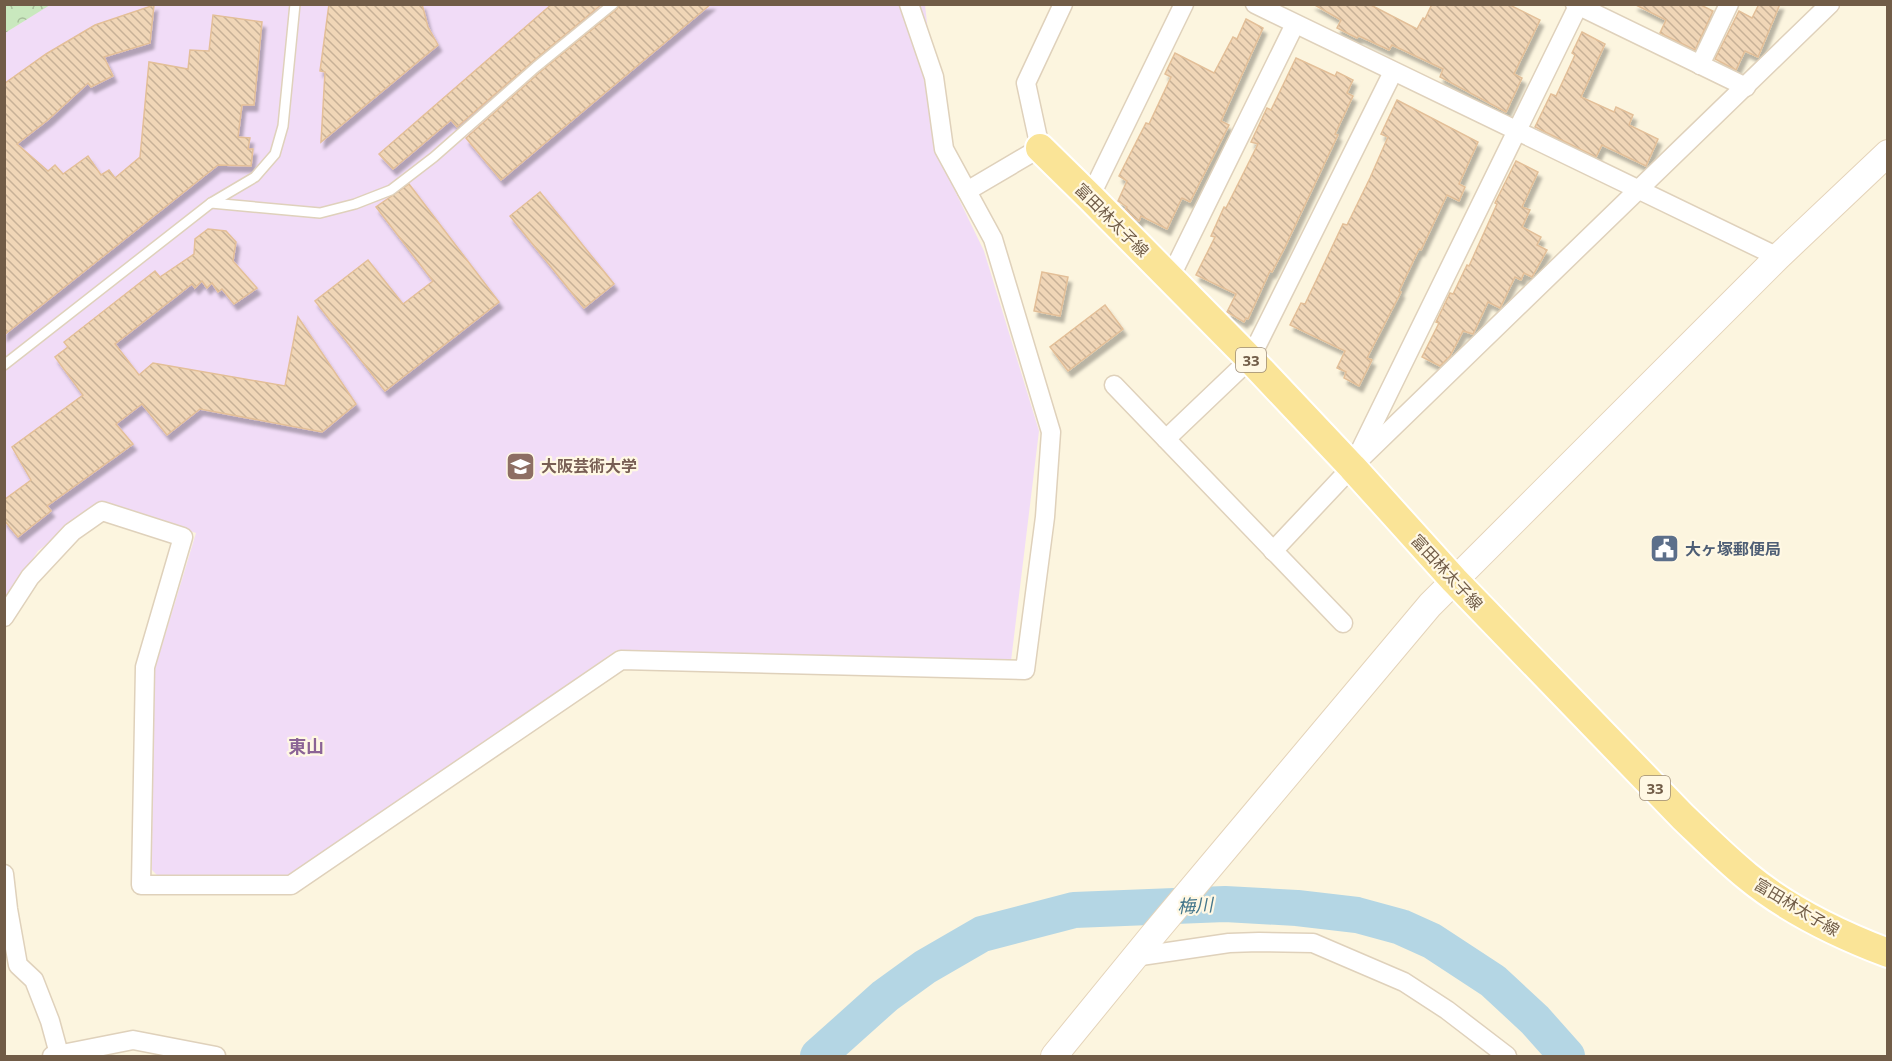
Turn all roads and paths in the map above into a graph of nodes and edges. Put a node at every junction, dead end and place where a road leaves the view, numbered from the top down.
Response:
1 (295, 4) edge
2 (612, 4) edge
3 (909, 4) edge
4 (1063, 4) edge
5 (1184, 4) edge
6 (1255, 4) edge
7 (1729, 4) edge
8 (1830, 4) edge
9 (1577, 5) edge
10 (1295, 24) junction
11 (1700, 65) junction
12 (1393, 72) junction
13 (1746, 87) junction
14 (1516, 131) junction
15 (1040, 148) junction
16 (1887, 153) edge
17 (1638, 190) junction
18 (967, 191) junction
19 (1090, 196) junction
20 (211, 203) junction
21 (1778, 257) junction
22 (1170, 278) junction
23 (1250, 359) junction
24 (4, 365) edge
25 (1114, 385) dead end
26 (1166, 439) junction
27 (1352, 467) junction
28 (1273, 550) junction
29 (1454, 580) junction
30 (4, 617) edge
31 (1343, 623) dead end
32 (4, 874) edge
33 (1887, 953) edge
34 (1134, 957) junction
35 (55, 1055) edge
36 (216, 1056) edge
37 (1054, 1056) edge
38 (1507, 1056) edge

1 - 20 lane
2 - 20 lane
3 - 18 street
4 - 15 street
5 - 19 street
6 - 10 street
7 - 11 street
8 - 13 street
9 - 11 street
9 - 14 street
10 - 12 street
10 - 22 street
11 - 13 street
12 - 14 street
12 - 23 street
13 - 17 street
14 - 17 street
14 - 27 street
15 - 18 street
15 - 19 main road, 富田林太子線 / 33
16 - 21 street
17 - 21 street
17 - 27 street
18 - 30 street
19 - 22 main road, 富田林太子線 / 33
20 - 24 lane
21 - 29 street
22 - 23 main road, 富田林太子線 / 33
23 - 26 street
23 - 27 main road, 富田林太子線 / 33
25 - 26 street
26 - 28 street
27 - 28 street
27 - 29 main road, 富田林太子線 / 33
28 - 31 street
29 - 33 main road, 富田林太子線 / 33
29 - 34 street
32 - 35 street
34 - 37 street
34 - 38 street
35 - 36 street

